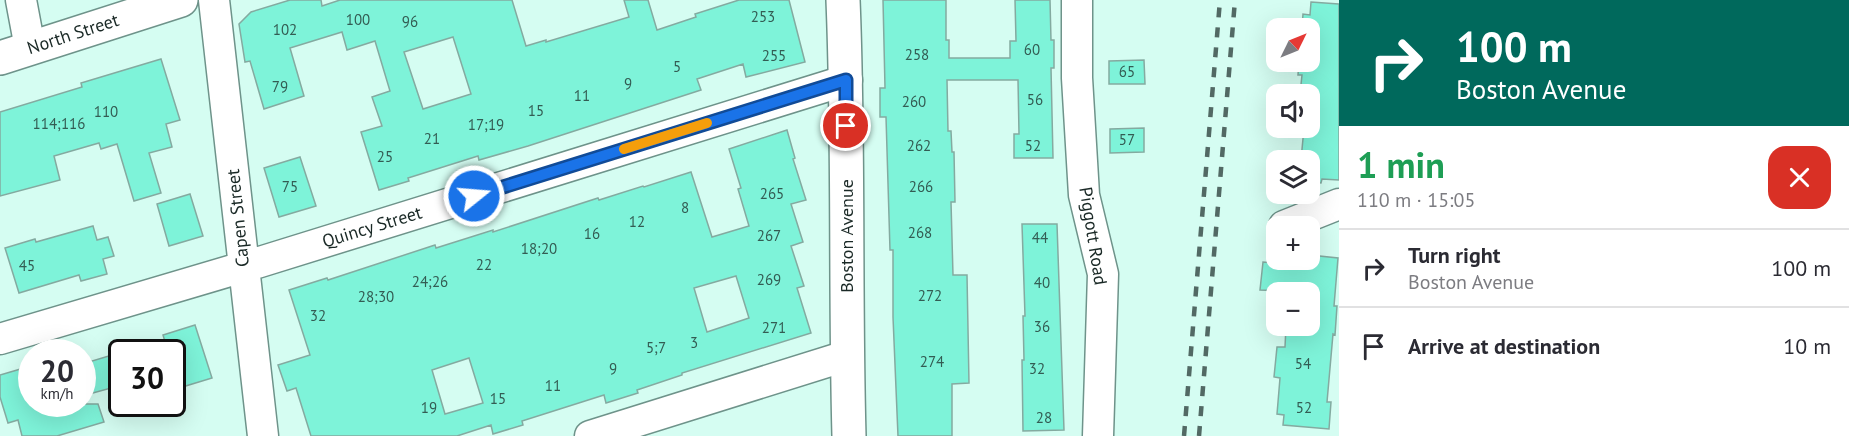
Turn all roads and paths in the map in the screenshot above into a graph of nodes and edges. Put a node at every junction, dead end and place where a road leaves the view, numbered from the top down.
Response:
1 (21, 0) edge
2 (181, 0) edge
3 (214, 0) edge
4 (843, 0) edge
5 (1077, 0) edge
6 (15, 53) edge
7 (846, 80) junction
8 (1339, 204) edge
9 (1310, 216) edge
10 (244, 267) junction
11 (0, 339) edge
12 (846, 356) junction
13 (263, 436) edge
14 (590, 436) edge
15 (849, 436) edge
16 (1098, 436) edge

1 - 6 street
2 - 6 main road, North Street
3 - 10 street, Capen Street
4 - 7 main road, Boston Avenue
5 - 16 street, Piggott Road
7 - 10 street, Quincy Street
7 - 12 main road, Boston Avenue
8 - 9 street
10 - 11 street, Quincy Street
10 - 13 street, Capen Street
12 - 14 street
12 - 15 main road, Boston Avenue

